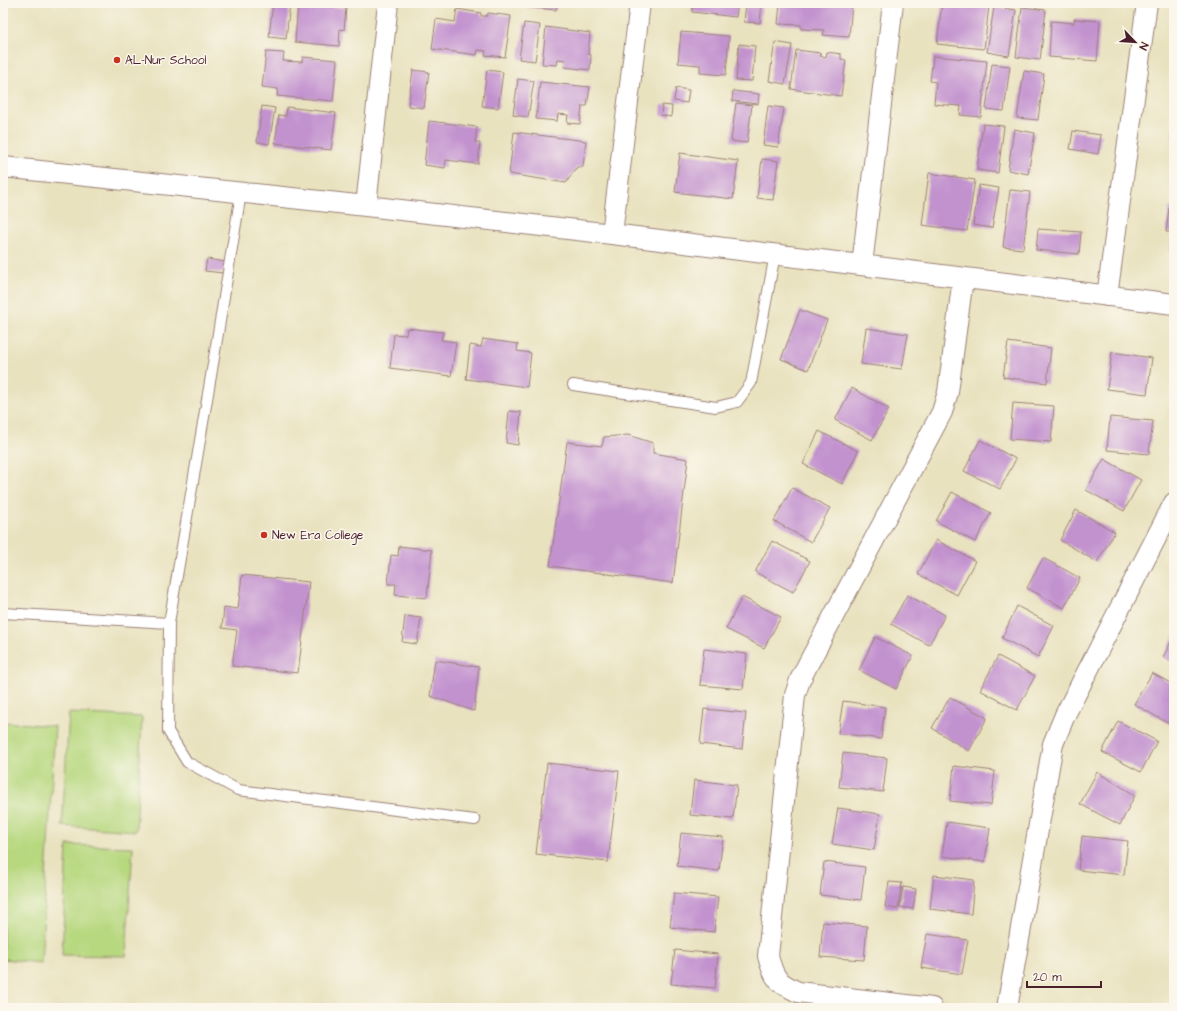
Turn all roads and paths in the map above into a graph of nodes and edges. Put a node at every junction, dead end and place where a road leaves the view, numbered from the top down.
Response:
1 (388, 3) edge
2 (640, 3) edge
3 (892, 3) edge
4 (1147, 3) edge
5 (3, 167) edge
6 (241, 193) junction
7 (366, 206) junction
8 (612, 234) junction
9 (775, 254) junction
10 (862, 265) junction
11 (964, 278) junction
12 (1107, 296) junction
13 (1174, 304) edge
14 (573, 385) dead end
15 (1174, 503) edge
16 (3, 612) edge
17 (169, 623) junction
18 (475, 820) dead end
19 (932, 1008) edge
20 (1007, 1008) edge

1 - 7 street
2 - 8 street
3 - 10 street
4 - 12 street
5 - 6 street
6 - 7 street
6 - 17 lane
7 - 8 street
8 - 9 street
9 - 10 street
9 - 14 lane
10 - 11 street
11 - 12 street
11 - 19 street
12 - 13 street
15 - 20 street
16 - 17 lane
17 - 18 lane

